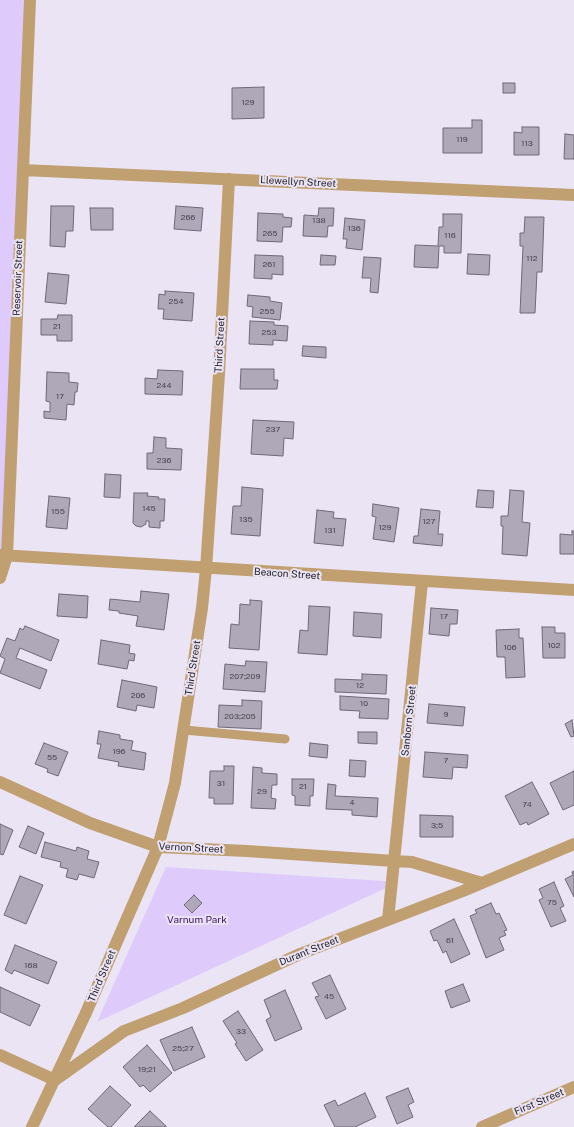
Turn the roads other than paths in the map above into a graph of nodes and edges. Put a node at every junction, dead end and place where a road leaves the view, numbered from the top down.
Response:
1 (30, 0) edge
2 (22, 170) junction
3 (229, 179) junction
4 (574, 195) edge
5 (3, 556) edge
6 (206, 569) junction
7 (0, 578) edge
8 (422, 582) junction
9 (574, 590) edge
10 (184, 730) junction
11 (285, 739) dead end
12 (0, 782) edge
13 (574, 844) edge
14 (158, 847) junction
15 (394, 860) junction
16 (482, 883) junction
17 (388, 920) junction
18 (0, 1055) edge
19 (55, 1080) junction
20 (574, 1087) edge
21 (32, 1127) edge
22 (482, 1127) edge

1 - 2 street, Reservoir Street
2 - 3 street, Llewellyn Street
2 - 5 street, Reservoir Street
3 - 4 street, Llewellyn Street
3 - 6 street, Third Street
5 - 6 street, Beacon Street
5 - 7 street, Reservoir Street
6 - 8 street, Beacon Street
6 - 10 street, Third Street
8 - 9 street, Beacon Street
8 - 15 street, Sanborn Street
10 - 11 lane
10 - 14 street, Third Street
12 - 14 street, Vernon Street
13 - 16 street, Durant Street
14 - 15 street, Vernon Street
14 - 19 street, Third Street
15 - 16 street, Vernon Street
15 - 17 street
16 - 17 street, Durant Street
17 - 19 street, Durant Street
18 - 19 street
19 - 21 street, Third Street
20 - 22 street, First Street

